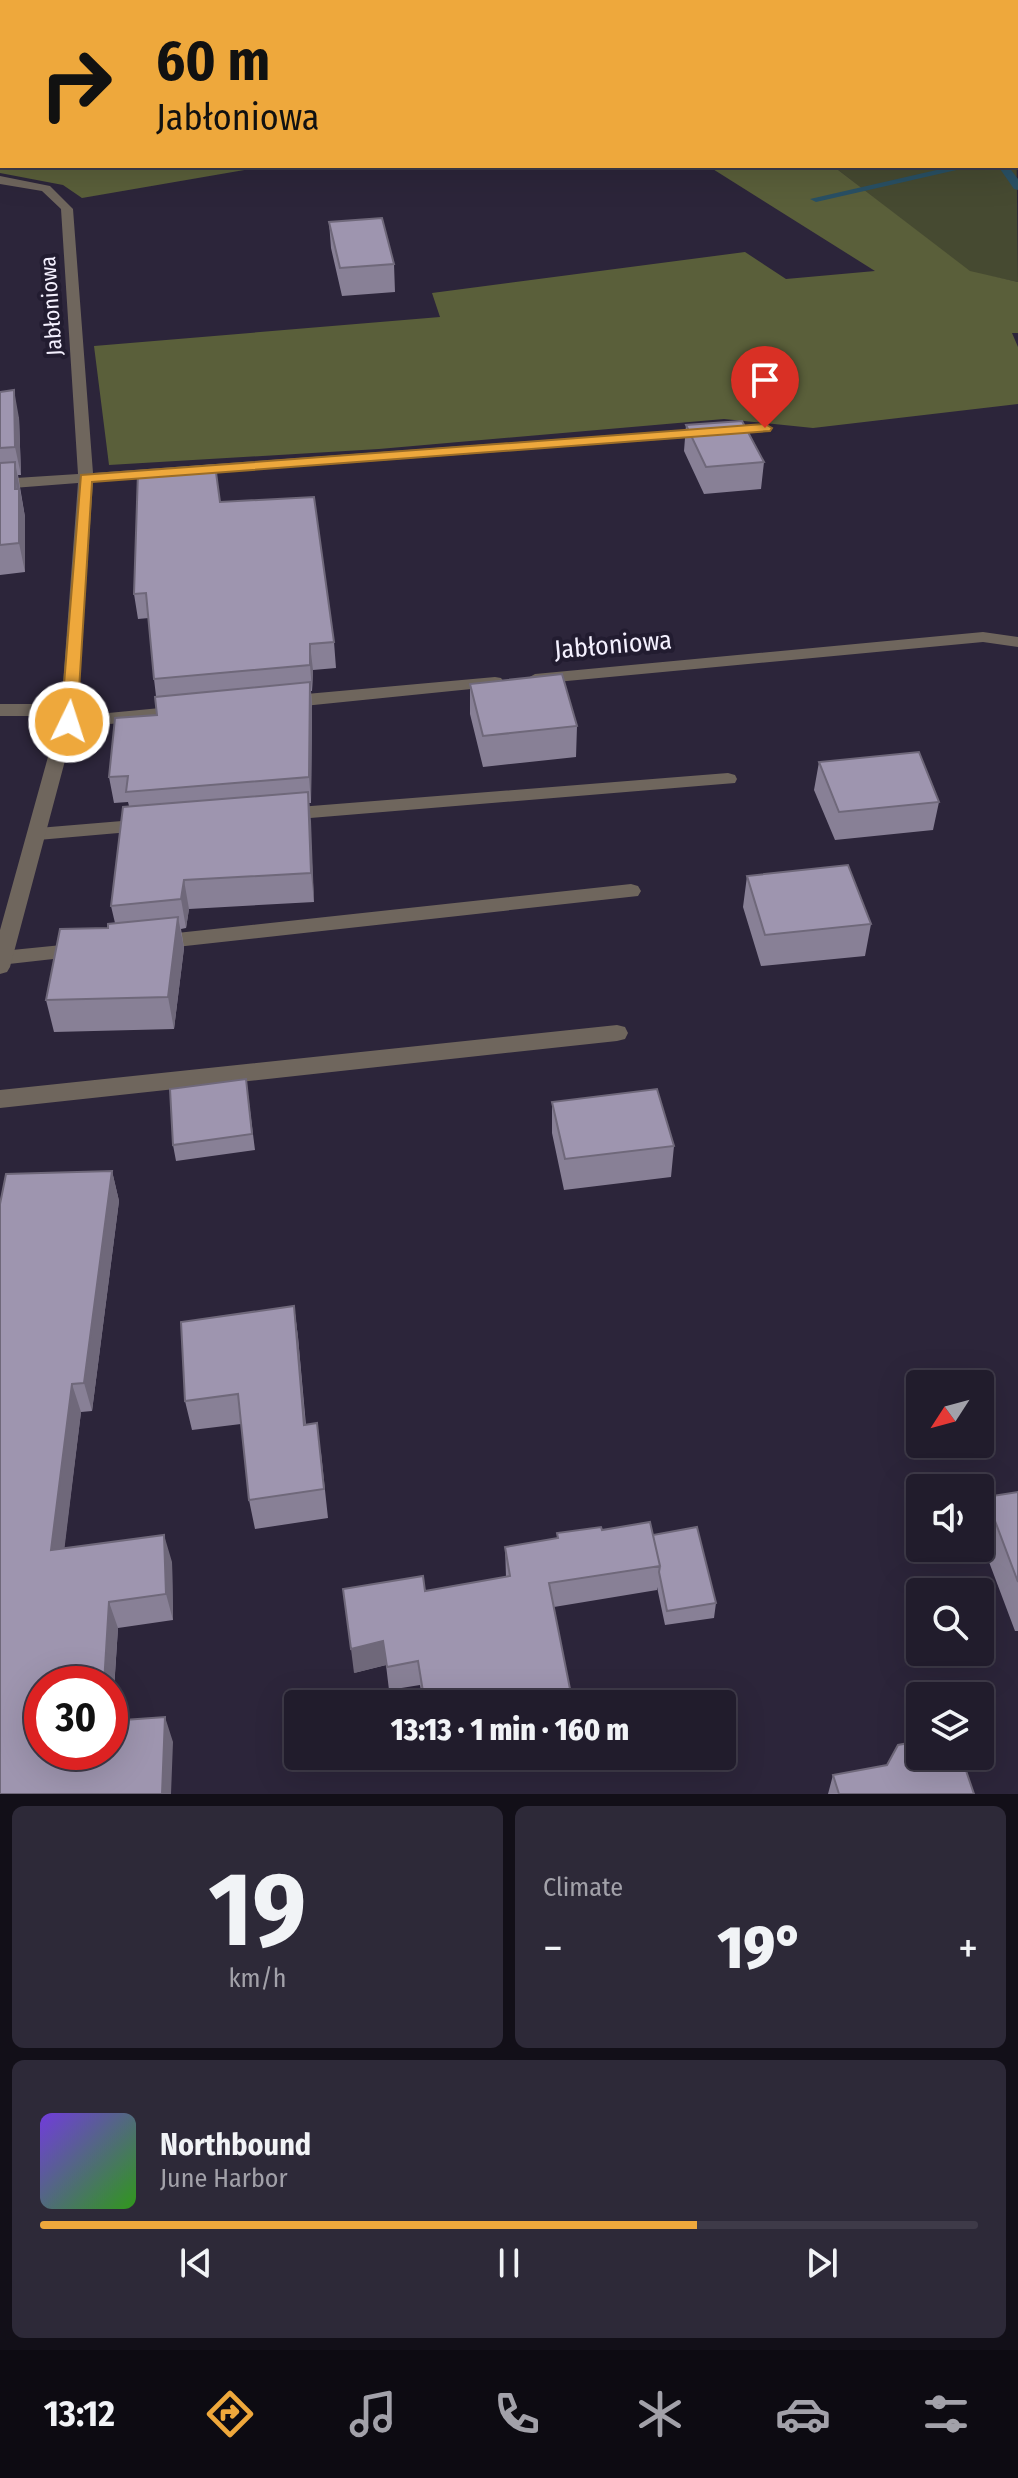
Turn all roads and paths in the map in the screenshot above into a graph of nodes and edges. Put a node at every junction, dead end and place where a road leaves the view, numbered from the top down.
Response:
1 (0, 180) edge
2 (765, 428) dead end
3 (86, 478) junction
4 (0, 484) edge
5 (1018, 642) edge
6 (258, 705) edge
7 (0, 710) edge
8 (195, 710) edge
9 (70, 716) junction
10 (728, 779) dead end
11 (273, 815) edge
12 (163, 824) edge
13 (38, 834) junction
14 (631, 891) dead end
15 (144, 943) edge
16 (97, 948) edge
17 (1, 963) edge
18 (617, 1033) dead end
19 (0, 1099) edge

1 - 3 street, Jabłoniowa
2 - 3 street
3 - 4 street
3 - 9 street, Jabłoniowa
5 - 6 street, Jabłoniowa
7 - 9 street
8 - 9 street
9 - 13 street, Jabłoniowa
10 - 11 street
12 - 13 street
13 - 17 street, Jabłoniowa
14 - 15 street
16 - 17 street
18 - 19 street

